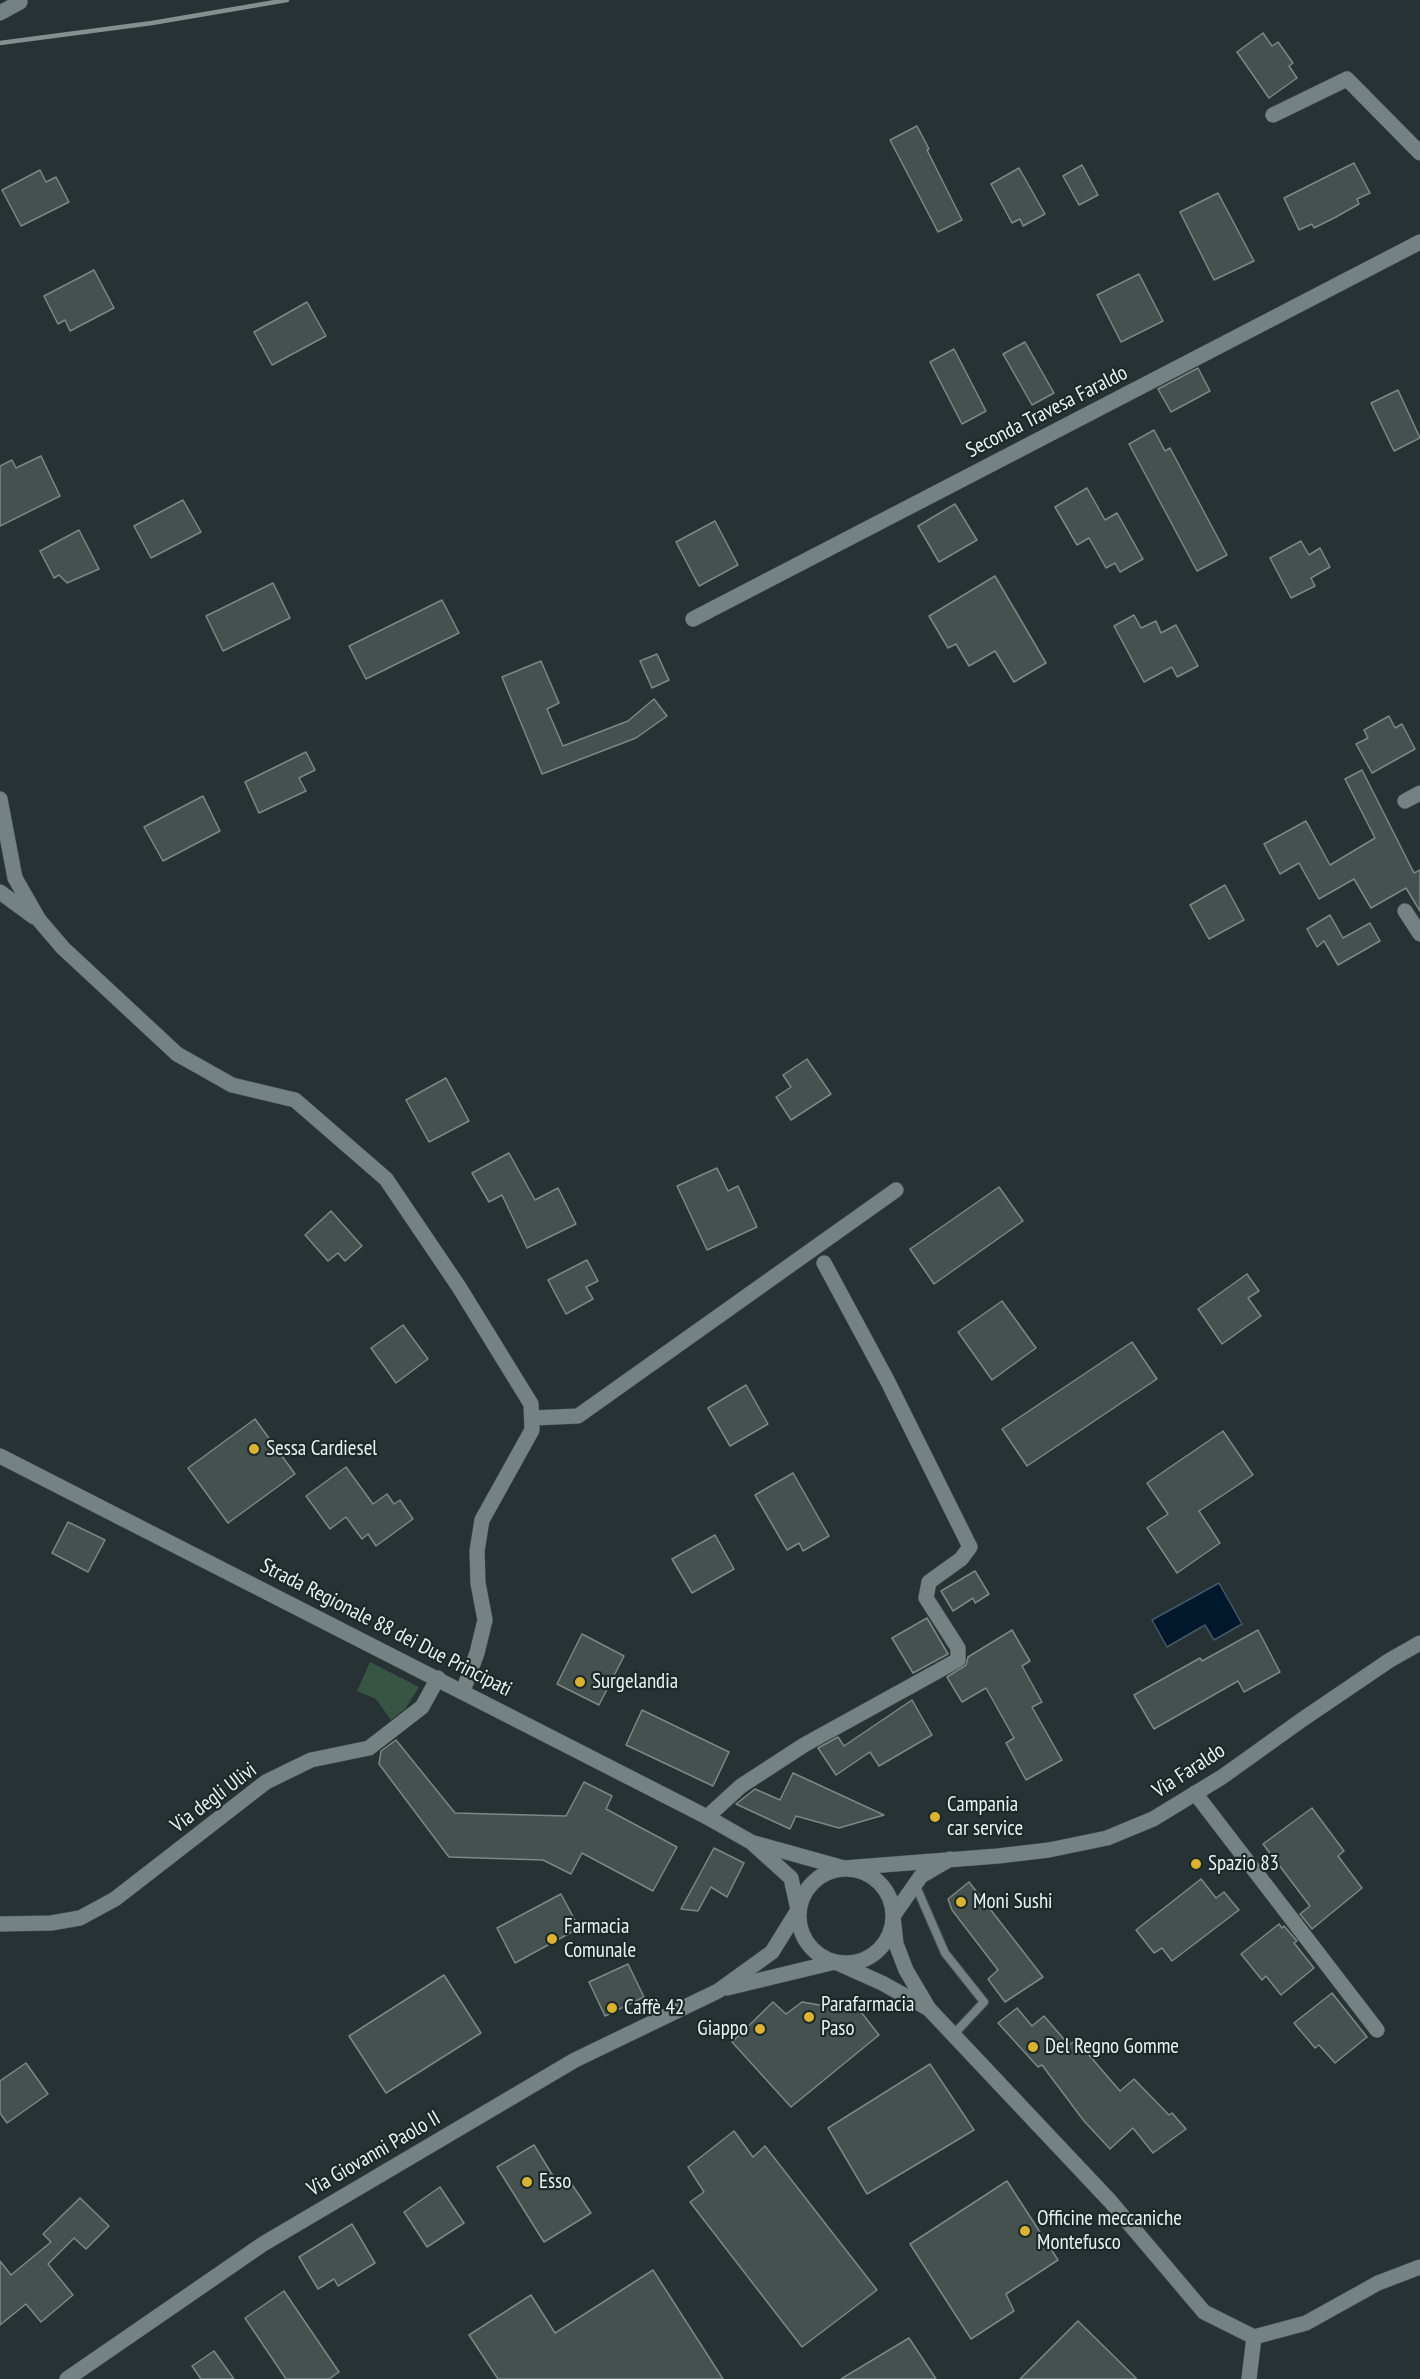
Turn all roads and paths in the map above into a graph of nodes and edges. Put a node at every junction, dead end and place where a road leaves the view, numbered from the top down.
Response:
1 (22, 0) edge
2 (0, 13) edge
3 (1273, 115) dead end
4 (1420, 153) edge
5 (1420, 242) edge
6 (693, 618) dead end
7 (1420, 793) edge
8 (0, 800) edge
9 (1405, 801) dead end
10 (4, 820) junction
11 (0, 837) edge
12 (9, 870) edge
13 (0, 892) edge
14 (1405, 911) dead end
15 (39, 920) junction
16 (1420, 934) edge
17 (896, 1190) dead end
18 (824, 1263) dead end
19 (533, 1418) junction
20 (0, 1456) edge
21 (1420, 1643) edge
22 (438, 1678) junction
23 (463, 1691) junction
24 (1195, 1793) junction
25 (707, 1816) junction
26 (751, 1842) junction
27 (950, 1859) junction
28 (844, 1868) junction
29 (915, 1884) junction
30 (798, 1910) junction
31 (893, 1916) junction
32 (0, 1924) edge
33 (835, 1962) junction
34 (718, 1990) junction
35 (929, 2009) junction
36 (1377, 2030) dead end
37 (954, 2034) junction
38 (1420, 2266) edge
39 (1254, 2337) junction
40 (67, 2379) edge
41 (1250, 2379) edge

1 - 2 street
3 - 4 street
5 - 6 street, Seconda Travesa Faraldo
7 - 9 street
8 - 10 street
10 - 11 street
10 - 12 street
12 - 13 street
12 - 15 street
13 - 15 street
14 - 16 street
15 - 19 street
17 - 19 street
18 - 25 street
19 - 23 street
20 - 22 street, Strada Regionale 88 dei Due Principati
21 - 24 street, Via Faraldo
22 - 23 street, Strada Regionale 88 dei Due Principati
22 - 32 street, Via degli Ulivi
23 - 25 street, Strada Regionale 88 dei Due Principati
24 - 27 street, Via Faraldo
24 - 36 street
25 - 26 street, Strada Regionale 88 dei Due Principati
26 - 28 street, Strada Regionale 88 dei Due Principati
26 - 30 street, Strada Regionale 88 dei Due Principati
27 - 28 street, Via Faraldo
27 - 29 street
28 - 30 street
28 - 31 street, Strada Regionale 88 dei Due Principati
29 - 31 street
29 - 37 lane
30 - 33 street, Strada Regionale 88 dei Due Principati
30 - 34 street
31 - 33 street
31 - 35 street, Strada Regionale 88 dei Due Principati
33 - 34 street
33 - 35 street, Strada Regionale 88 dei Due Principati
34 - 40 street, Via Giovanni Paolo II
35 - 37 street, Strada Regionale 88 dei Due Principati
37 - 39 street, Strada Regionale 88 dei Due Principati
38 - 39 street
39 - 41 street

